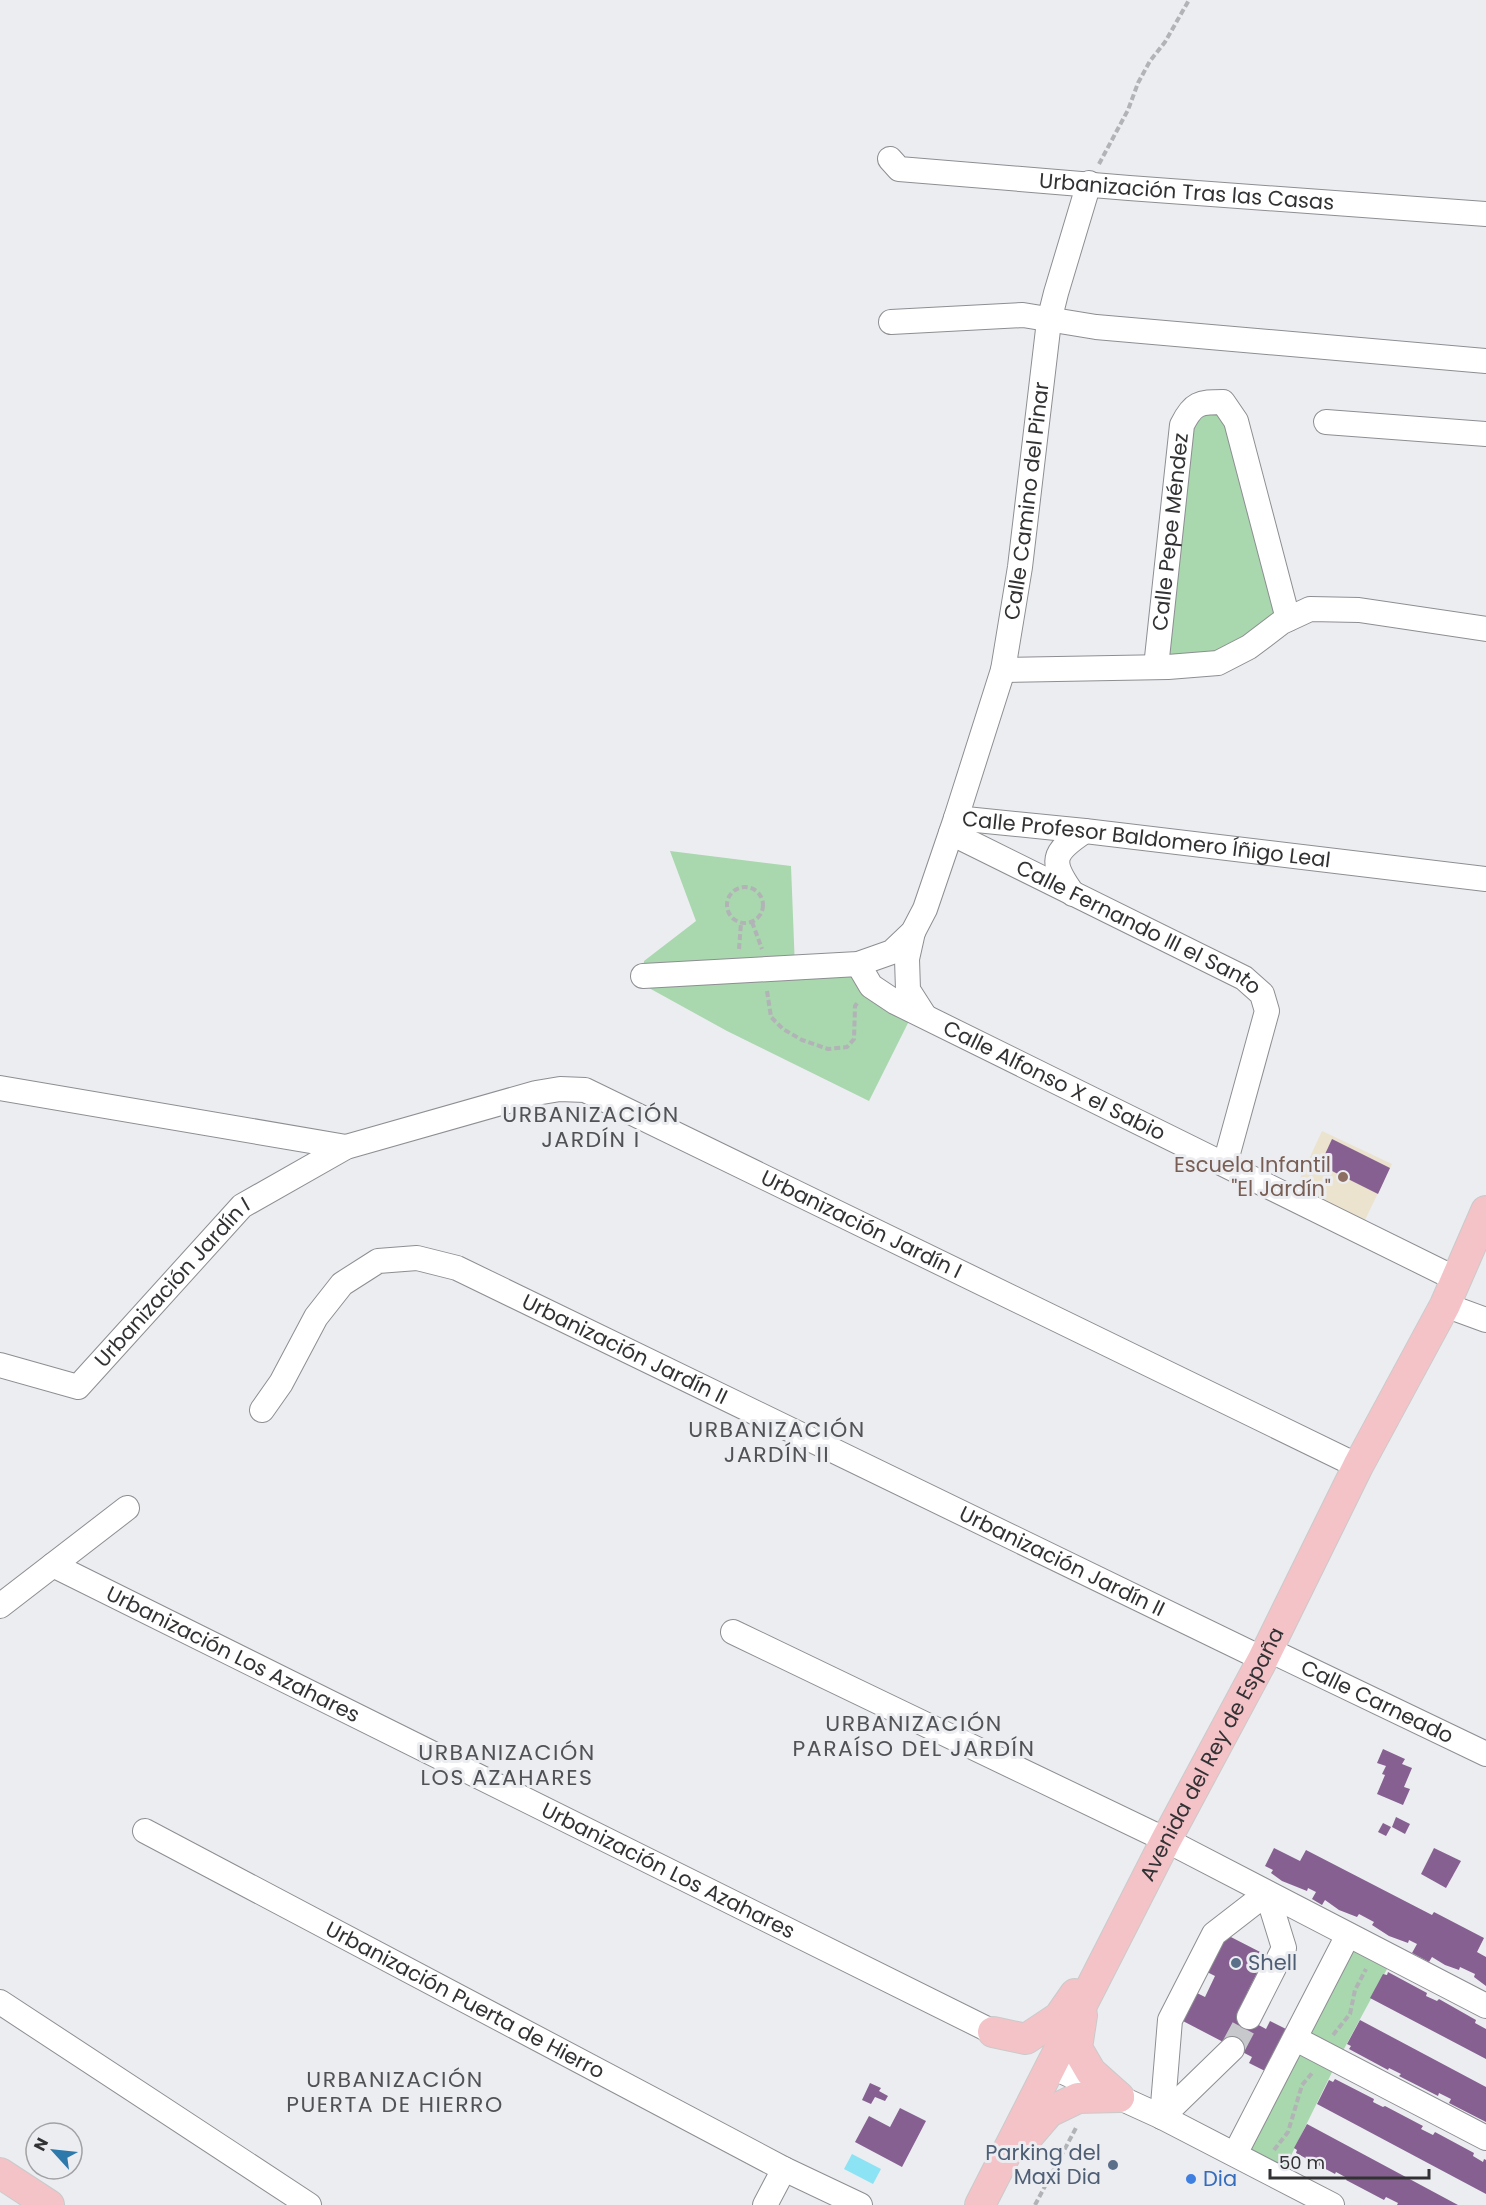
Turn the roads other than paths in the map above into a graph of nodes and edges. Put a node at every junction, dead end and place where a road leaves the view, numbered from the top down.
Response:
1 (890, 159) dead end
2 (1089, 183) junction
3 (1486, 214) edge
4 (1049, 321) junction
5 (891, 322) dead end
6 (1486, 361) edge
7 (1326, 422) dead end
8 (1486, 435) edge
9 (1288, 620) junction
10 (1486, 629) edge
11 (1156, 667) junction
12 (1003, 670) junction
13 (954, 826) junction
14 (1085, 831) junction
15 (1486, 879) edge
16 (1073, 894) junction
17 (913, 932) junction
18 (858, 964) junction
19 (643, 976) dead end
20 (924, 1015) junction
21 (0, 1088) edge
22 (346, 1147) junction
23 (1225, 1164) junction
24 (1486, 1211) edge
25 (1451, 1292) junction
26 (1486, 1320) edge
27 (0, 1365) edge
28 (262, 1410) dead end
29 (1358, 1466) junction
30 (127, 1508) dead end
31 (53, 1565) junction
32 (0, 1606) edge
33 (733, 1632) dead end
34 (1265, 1654) junction
35 (1486, 1754) edge
36 (145, 1832) dead end
37 (1166, 1839) junction
38 (1267, 1893) junction
39 (1119, 1933) junction
40 (1348, 1935) junction
41 (1084, 2000) junction
42 (0, 2002) edge
43 (1486, 2006) edge
44 (1249, 2017) tunnel mouth
45 (993, 2032) junction
46 (1296, 2038) junction
47 (1232, 2049) tunnel mouth
48 (1050, 2066) junction
49 (1033, 2100) junction
50 (1114, 2108) junction
51 (1162, 2117) junction
52 (1486, 2138) edge
53 (1235, 2154) junction
54 (784, 2169) junction
55 (0, 2173) edge
56 (49, 2205) edge
57 (309, 2205) edge
58 (765, 2205) edge
59 (860, 2205) edge
60 (980, 2205) edge
61 (1332, 2205) edge

1 - 2 street, Urbanización Tras las Casas
2 - 3 street, Urbanización Tras las Casas
2 - 4 street, Calle Camino del Pinar
4 - 5 street
4 - 6 street
4 - 12 street, Calle Camino del Pinar
7 - 8 street
9 - 10 street
9 - 11 street
9 - 11 street, Calle Pepe Méndez
11 - 12 street
12 - 13 street, Calle Camino del Pinar
13 - 14 street, Calle Profesor Baldomero Íñigo Leal
13 - 16 street, Calle Fernando III el Santo
13 - 17 street, Calle Profesor Baldomero Íñigo Leal
14 - 15 street, Calle Profesor Baldomero Íñigo Leal
14 - 16 street
16 - 23 street, Calle Fernando III el Santo
17 - 18 street, Calle Profesor Baldomero Íñigo Leal
17 - 20 street
18 - 19 street, Calle Profesor Baldomero Íñigo Leal
18 - 20 street, Calle Alfonso X el Sabio
20 - 23 street, Calle Alfonso X el Sabio
21 - 22 street, Urbanización Jardín I
22 - 27 street, Urbanización Jardín I
22 - 29 street, Urbanización Jardín I
23 - 25 street, Calle Alfonso X el Sabio
24 - 25 main road, Avenida del Rey de España
25 - 26 street, Calle Alfonso X el Sabio
25 - 29 main road, Avenida del Rey de España
28 - 34 street, Urbanización Jardín II
29 - 34 main road, Avenida del Rey de España
30 - 31 street
31 - 32 street
31 - 45 street, Urbanización Los Azahares
33 - 37 street
34 - 35 street, Calle Carneado
34 - 37 main road, Avenida del Rey de España
36 - 54 street, Urbanización Puerta de Hierro
37 - 38 street
37 - 39 main road, Avenida del Rey de España
38 - 40 street
38 - 44 street
38 - 51 street
39 - 41 main road, Avenida del Rey de España
39 - 45 main road
40 - 43 street
40 - 46 street
41 - 48 main road, Avenida del Rey de España
41 - 50 main road
42 - 57 street
45 - 49 main road
46 - 52 street
46 - 53 street
47 - 51 street
48 - 49 main road, Avenida del Rey de España
48 - 50 street
49 - 60 main road, Avenida del Rey de España
50 - 51 street
50 - 60 main road
51 - 53 street
53 - 61 street
54 - 58 street
54 - 59 street, Urbanización Puerta de Hierro
55 - 56 main road

